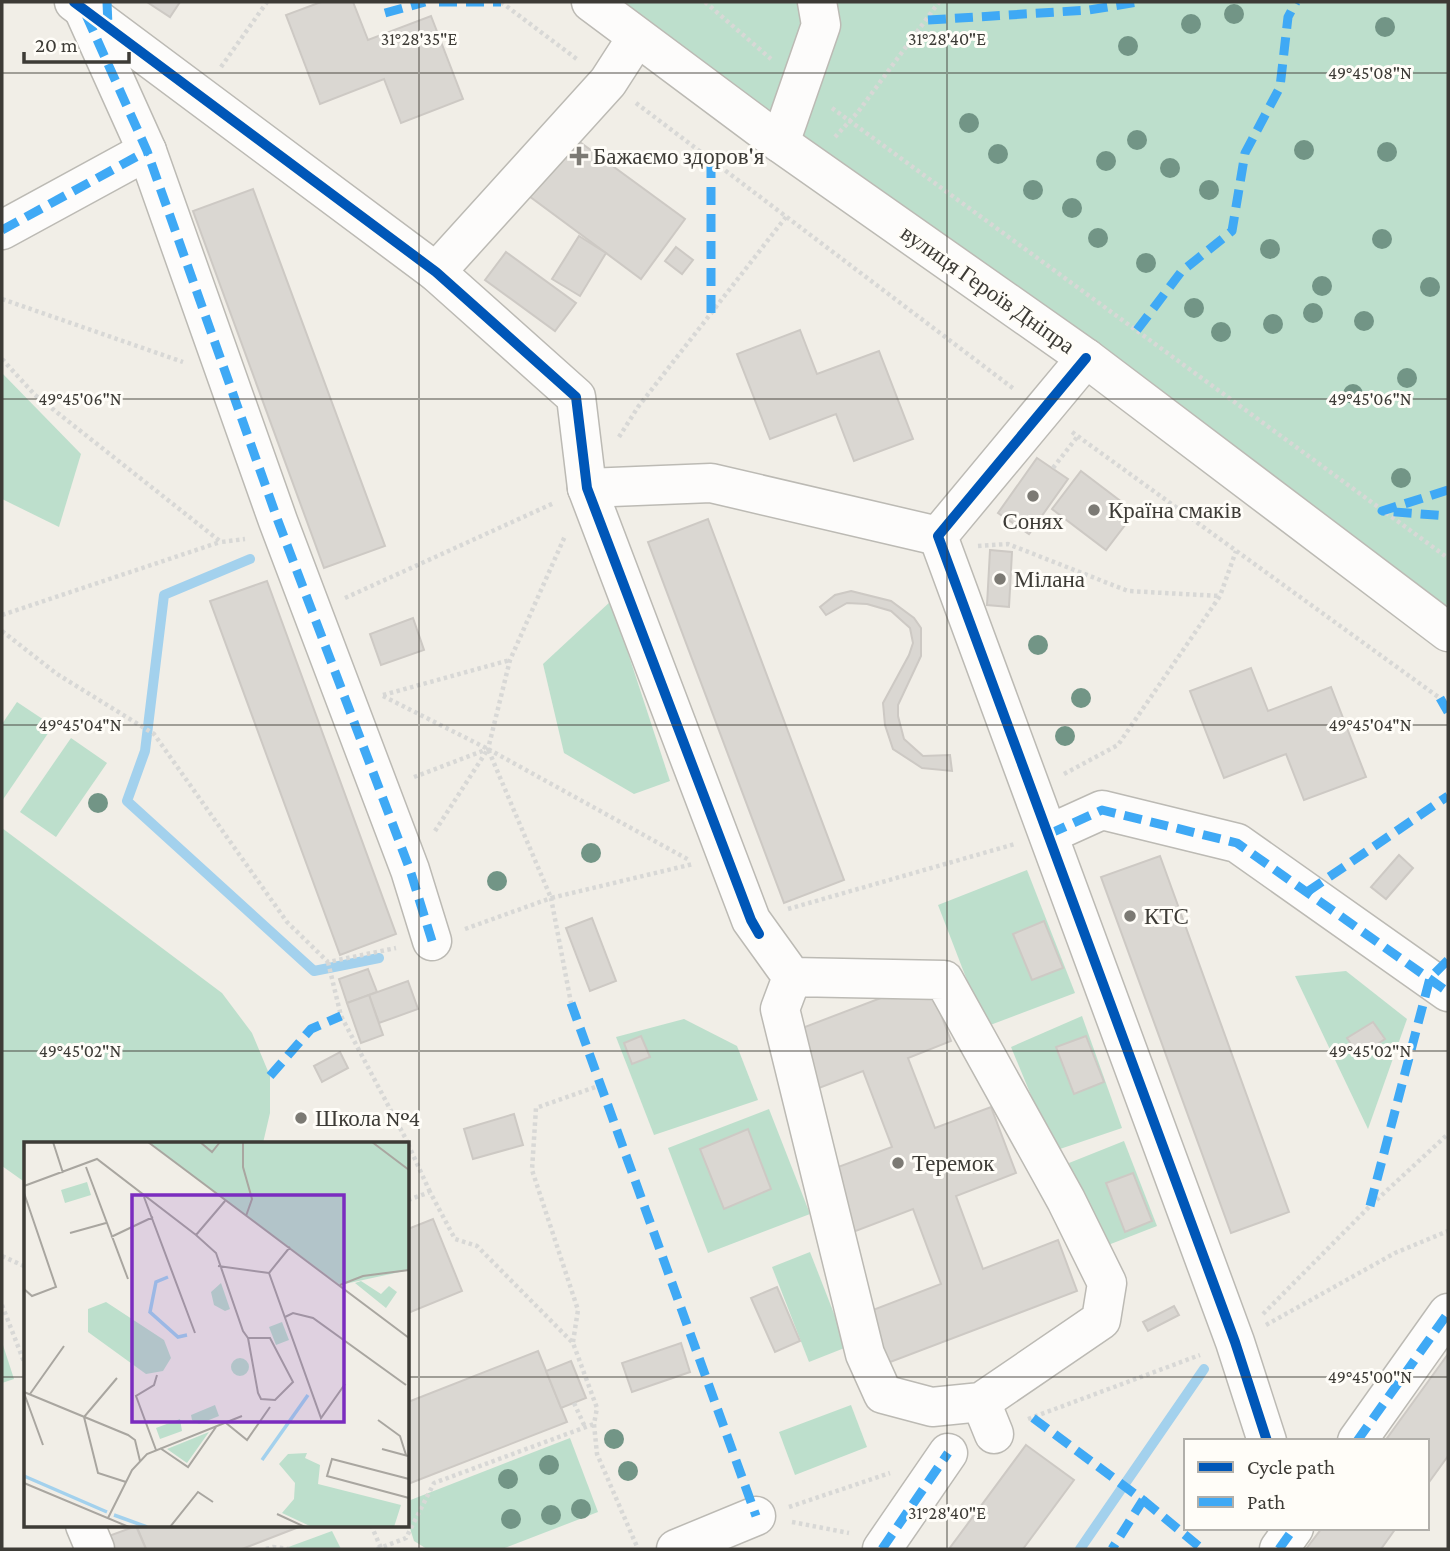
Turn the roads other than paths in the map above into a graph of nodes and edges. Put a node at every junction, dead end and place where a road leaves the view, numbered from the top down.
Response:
1 (591, 2) edge
2 (817, 2) edge
3 (79, 5) edge
4 (637, 37) junction
5 (780, 143) junction
6 (147, 151) junction
7 (2, 230) edge
8 (436, 272) junction
9 (1086, 358) junction
10 (587, 488) junction
11 (940, 542) junction
12 (1440, 617) edge
13 (1049, 834) junction
14 (432, 941) road end
15 (792, 977) junction
16 (1448, 992) edge
17 (1448, 1313) edge
18 (1267, 1439) edge
19 (1358, 1439) edge
20 (948, 1453) dead end
21 (756, 1516) road end
22 (85, 1526) edge
23 (1293, 1530) edge
24 (885, 1545) edge
25 (95, 1549) edge
26 (676, 1549) edge
27 (1279, 1549) edge

1 - 4 street, вулиця Героїв Дніпра
2 - 5 street
3 - 6 street
3 - 8 street
4 - 5 street, вулиця Героїв Дніпра
4 - 8 street
5 - 9 street, вулиця Героїв Дніпра
6 - 7 street
6 - 14 street
8 - 10 street
9 - 11 street
9 - 12 street, вулиця Героїв Дніпра
10 - 11 street
10 - 15 street
11 - 13 street
13 - 16 street
13 - 18 street
15 - 15 street
17 - 19 street
20 - 24 street
21 - 26 street
22 - 25 street
23 - 27 street

